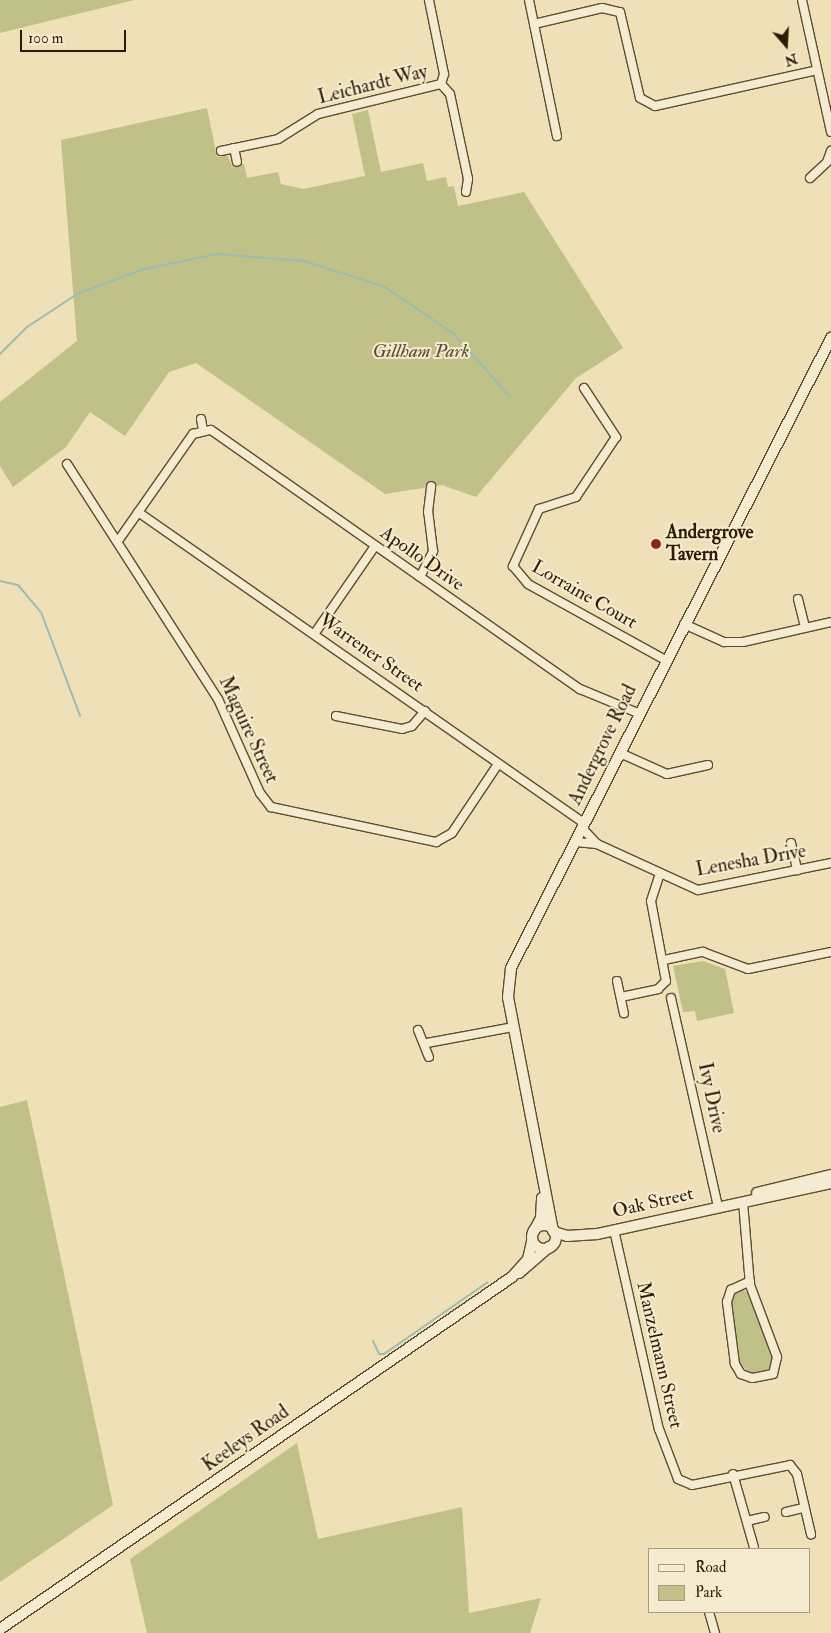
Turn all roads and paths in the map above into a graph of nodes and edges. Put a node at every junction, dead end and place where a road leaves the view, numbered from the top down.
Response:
1 (429, 0) edge
2 (529, 0) edge
3 (802, 0) edge
4 (534, 24) junction
5 (817, 70) junction
6 (441, 84) junction
7 (831, 132) edge
8 (557, 136) dead end
9 (234, 148) junction
10 (221, 151) dead end
11 (831, 151) edge
12 (237, 162) dead end
13 (810, 178) dead end
14 (466, 192) dead end
15 (831, 338) edge
16 (584, 388) dead end
17 (201, 419) dead end
18 (203, 430) junction
19 (67, 464) dead end
20 (431, 486) dead end
21 (138, 512) junction
22 (118, 541) junction
23 (375, 546) junction
24 (420, 577) junction
25 (798, 599) dead end
26 (831, 622) edge
27 (684, 624) junction
28 (805, 627) junction
29 (315, 633) junction
30 (665, 660) junction
31 (424, 711) junction
32 (638, 713) junction
33 (336, 716) dead end
34 (620, 752) junction
35 (498, 764) junction
36 (708, 765) dead end
37 (583, 826) junction
38 (575, 842) junction
39 (792, 843) dead end
40 (597, 844) junction
41 (831, 863) edge
42 (797, 870) junction
43 (659, 876) junction
44 (831, 952) edge
45 (664, 960) junction
46 (617, 981) dead end
47 (621, 997) junction
48 (671, 998) dead end
49 (624, 1013) dead end
50 (513, 1027) junction
51 (418, 1030) dead end
52 (427, 1043) junction
53 (430, 1057) dead end
54 (830, 1181) edge
55 (542, 1189) junction
56 (743, 1200) junction
57 (718, 1206) junction
58 (614, 1230) junction
59 (554, 1231) junction
60 (597, 1234) junction
61 (533, 1236) junction
62 (550, 1247) junction
63 (512, 1277) junction
64 (750, 1281) junction
65 (733, 1474) junction
66 (804, 1508) junction
67 (786, 1512) dead end
68 (765, 1517) dead end
69 (747, 1521) junction
70 (810, 1534) dead end
71 (754, 1547) dead end
72 (709, 1613) edge
73 (0, 1629) edge
74 (715, 1633) edge

1 - 6 street, Leichardt Way
2 - 4 street
3 - 5 street
4 - 5 street
4 - 8 street
5 - 7 street
6 - 9 street, Leichardt Way
6 - 14 street
9 - 10 street, Leichardt Way
9 - 12 street
11 - 13 street
15 - 27 street, Andergrove Road
16 - 30 street, Lorraine Court
17 - 18 street
18 - 21 street
18 - 23 street, Apollo Drive
19 - 22 street, Maguire Street
20 - 24 street
21 - 22 street
21 - 29 street, Warrener Street
22 - 35 street, Maguire Street
23 - 24 street, Apollo Drive
23 - 29 street
24 - 32 street, Apollo Drive
25 - 28 street
26 - 28 street
27 - 28 street
27 - 30 street, Andergrove Road
29 - 31 street, Warrener Street
30 - 32 street, Andergrove Road
31 - 33 street
31 - 35 street, Warrener Street
32 - 34 street, Andergrove Road
34 - 36 street
34 - 37 street, Andergrove Road
35 - 37 street, Warrener Street
37 - 38 street, Andergrove Road
37 - 40 street, Lenesha Drive
38 - 40 street, Lenesha Drive
38 - 50 street, Andergrove Road
39 - 42 street
40 - 43 street, Lenesha Drive
41 - 42 street, Lenesha Drive
42 - 43 street, Lenesha Drive
43 - 45 street
44 - 45 street
45 - 47 street
46 - 47 street
47 - 49 street
48 - 57 street, Ivy Drive
50 - 52 street
50 - 55 street, Andergrove Road
51 - 52 street
52 - 53 street
54 - 56 street, Oak Street
55 - 59 street, Andergrove Road
55 - 61 street, Andergrove Road
56 - 57 street, Oak Street
56 - 64 street
57 - 58 street, Oak Street
58 - 60 street, Oak Street
58 - 65 street, Manzelmann Street
59 - 60 street, Oak Street
59 - 61 street, Oak Street
59 - 62 street
60 - 62 street, Oak Street
61 - 62 street
61 - 63 street, Keeleys Road
62 - 63 street, Keeleys Road
63 - 73 street, Keeleys Road
64 - 64 street
65 - 66 street
65 - 69 street
66 - 67 street
66 - 70 street
68 - 69 street
69 - 71 street
72 - 74 street

